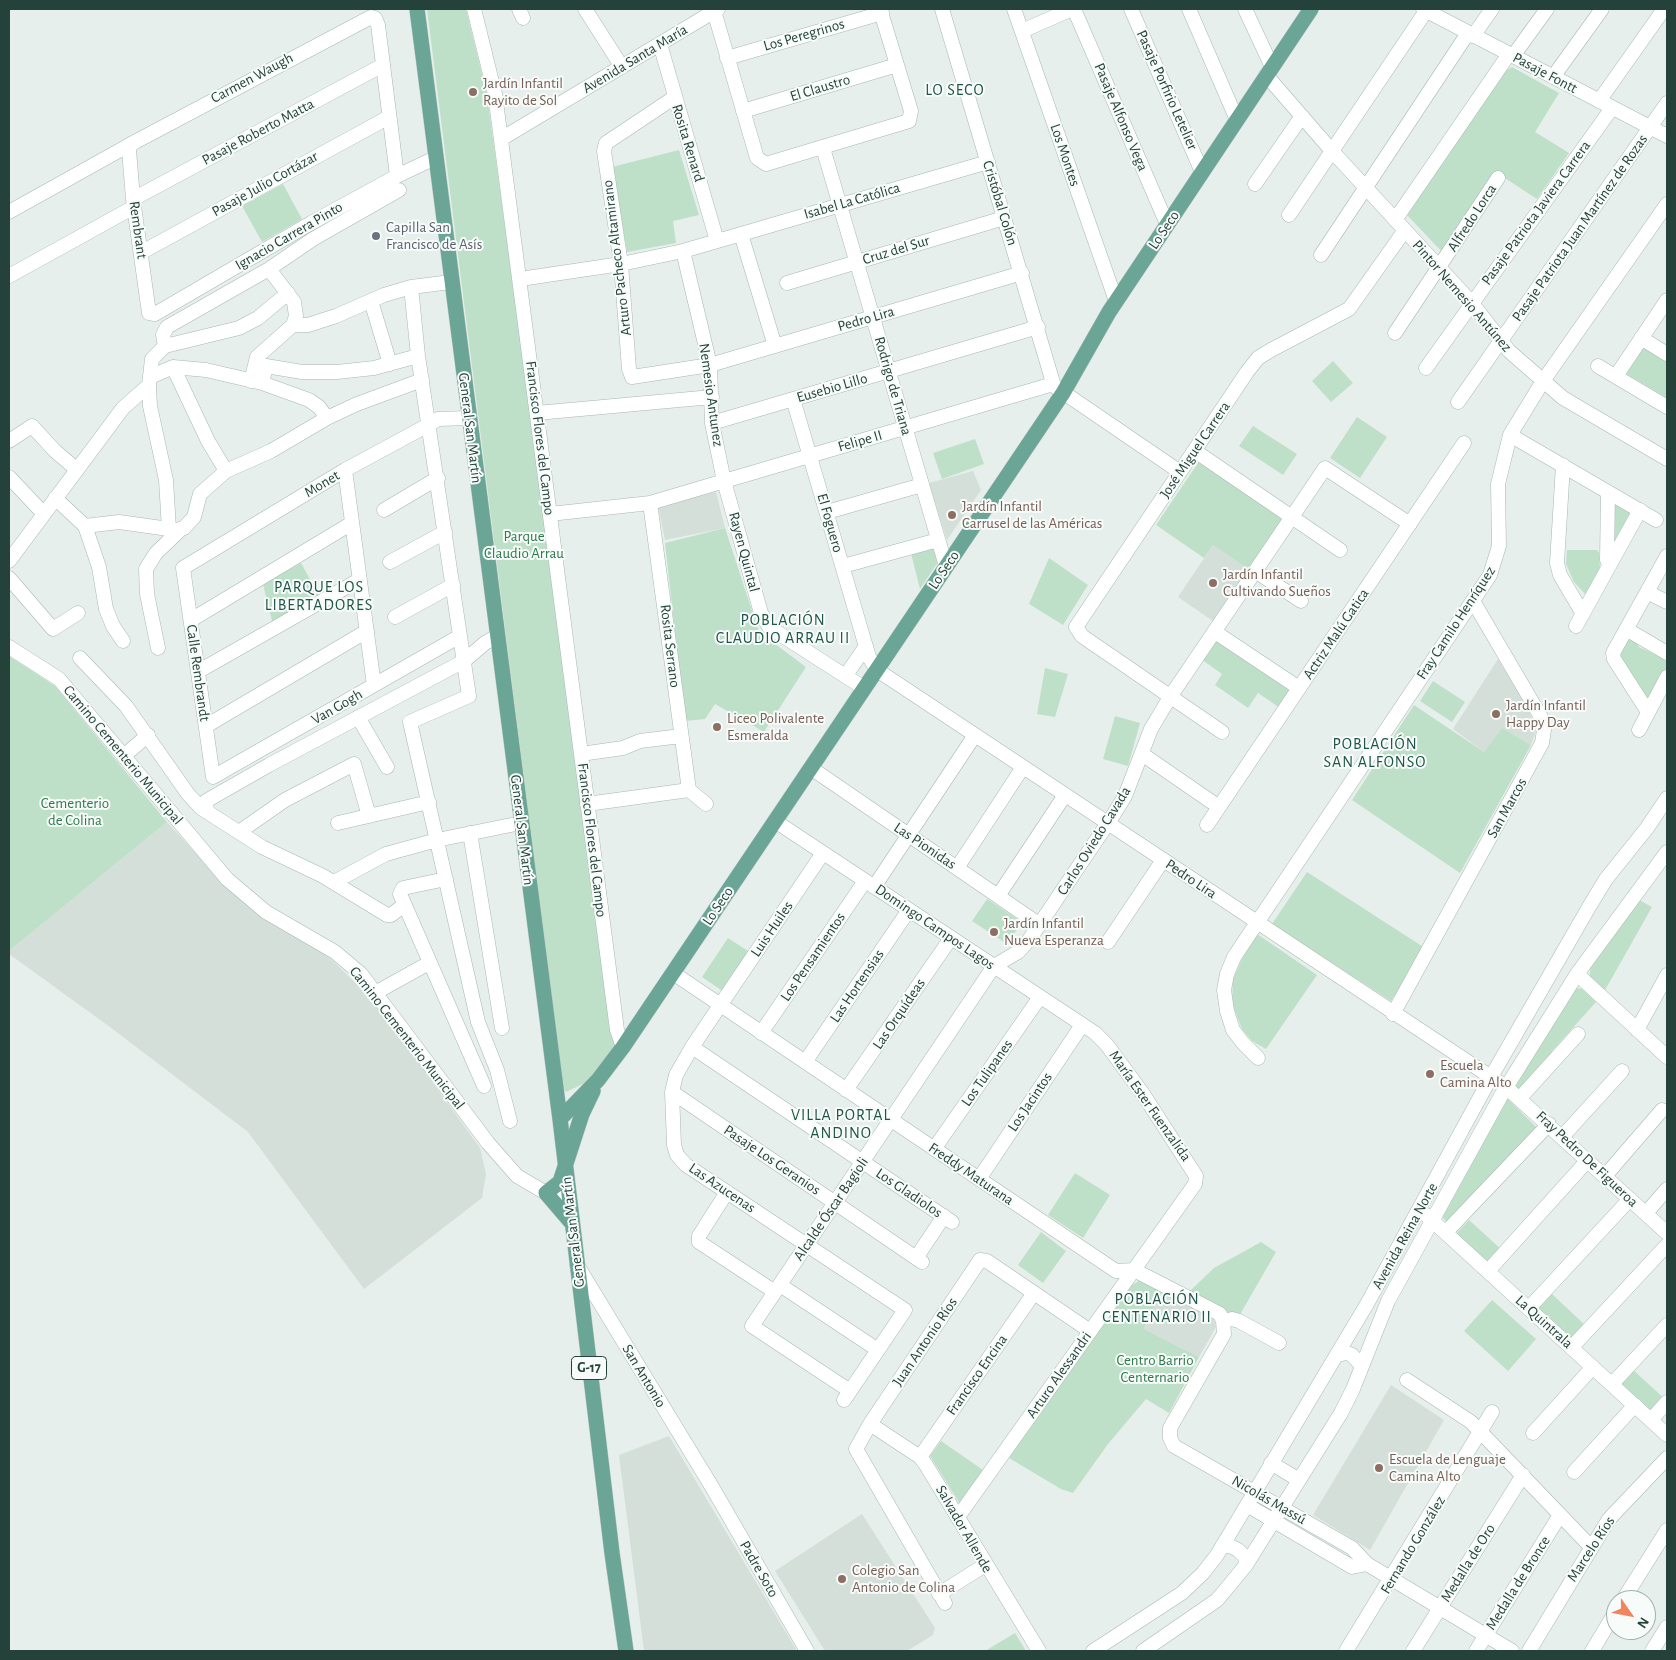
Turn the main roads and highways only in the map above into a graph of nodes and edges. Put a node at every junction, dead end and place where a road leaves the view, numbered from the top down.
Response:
1 (417, 9) edge
2 (1306, 11) edge
3 (598, 1080) junction
4 (557, 1098) junction
5 (560, 1119) junction
6 (566, 1170) junction
7 (572, 1223) junction
8 (626, 1651) edge

1 - 4 main road, General San Martín / G-17
2 - 3 main road, Lo Seco
3 - 4 main road
3 - 5 main road, Lo Seco
3 - 6 main road
4 - 5 main road, General San Martín / G-17
5 - 6 main road, General San Martín / G-17
6 - 7 main road, General San Martín / G-17
6 - 7 main road
7 - 8 main road, General San Martín / G-17

